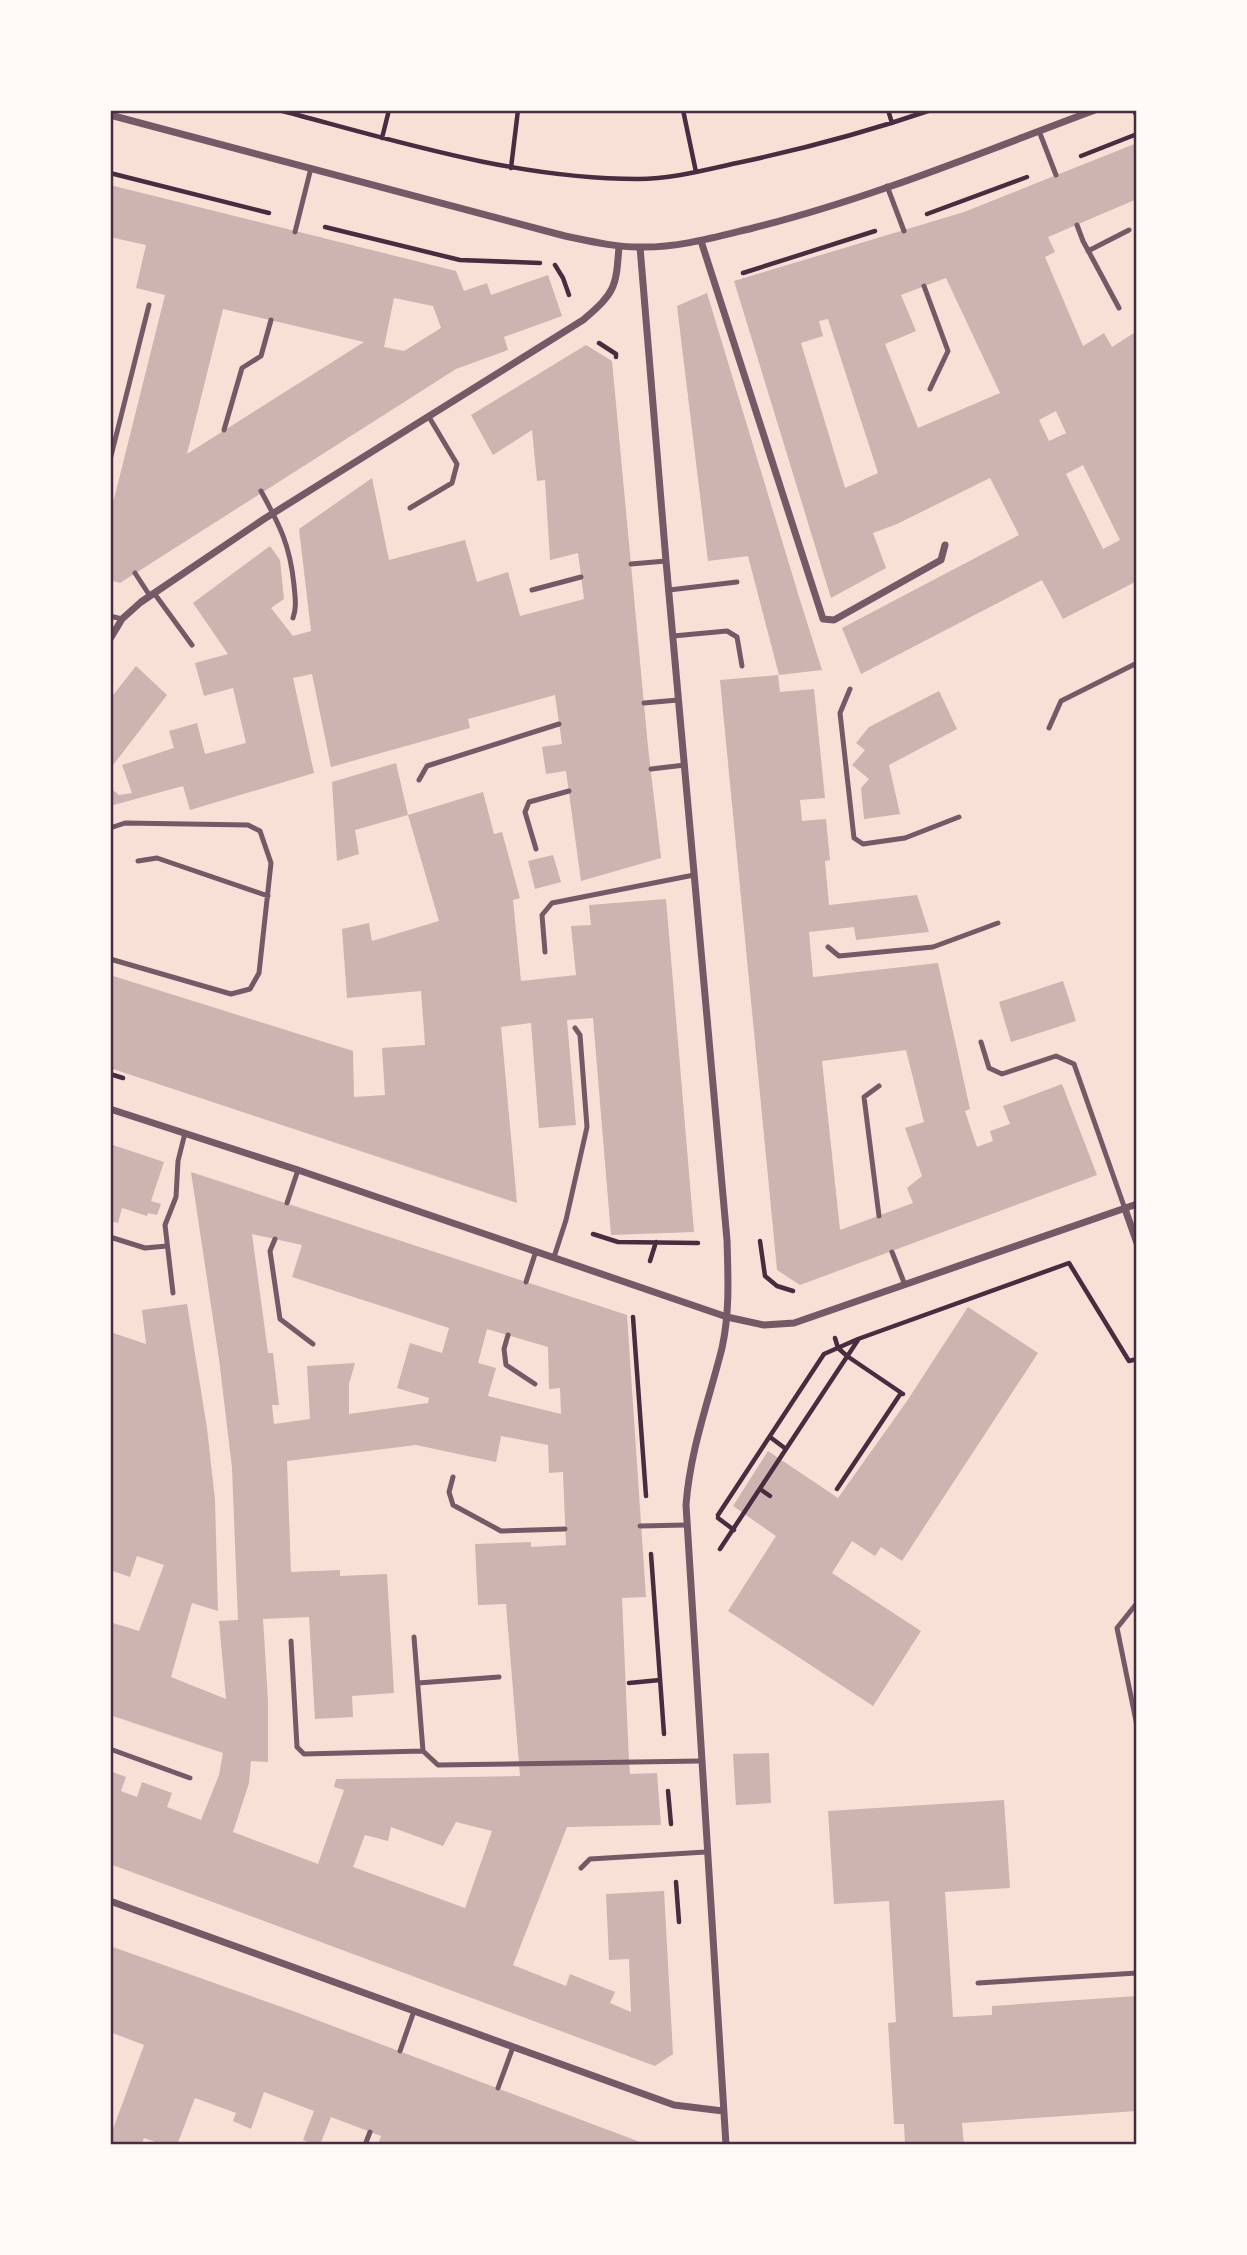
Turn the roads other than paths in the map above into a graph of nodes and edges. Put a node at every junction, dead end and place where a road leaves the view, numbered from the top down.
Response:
1 (1095, 110) edge
2 (110, 115) edge
3 (1039, 131) junction
4 (311, 168) junction
5 (1056, 175) dead end
6 (887, 186) junction
7 (1076, 225) dead end
8 (1129, 230) dead end
9 (904, 231) dead end
10 (295, 232) dead end
11 (701, 241) junction
12 (619, 246) junction
13 (640, 247) junction
14 (1088, 251) junction
15 (924, 286) dead end
16 (149, 305) dead end
17 (1119, 308) dead end
18 (271, 320) dead end
19 (930, 389) dead end
20 (429, 417) junction
21 (224, 430) dead end
22 (110, 460) edge
23 (261, 491) dead end
24 (410, 508) dead end
25 (273, 513) junction
26 (945, 545) dead end
27 (666, 561) junction
28 (631, 564) dead end
29 (135, 573) dead end
30 (581, 577) dead end
31 (737, 582) dead end
32 (532, 590) dead end
33 (669, 590) junction
34 (152, 595) junction
35 (110, 616) edge
36 (293, 618) dead end
37 (122, 619) junction
38 (673, 636) junction
39 (110, 639) edge
40 (192, 645) dead end
41 (1137, 663) edge
42 (742, 666) dead end
43 (850, 690) dead end
44 (678, 699) junction
45 (644, 702) dead end
46 (559, 724) dead end
47 (1049, 728) dead end
48 (685, 765) junction
49 (651, 769) dead end
50 (419, 780) dead end
51 (569, 791) dead end
52 (959, 817) dead end
53 (110, 828) edge
54 (536, 849) dead end
55 (138, 861) dead end
56 (694, 875) junction
57 (268, 896) junction
58 (998, 923) dead end
59 (828, 947) dead end
60 (545, 952) dead end
61 (110, 959) edge
62 (575, 1028) dead end
63 (981, 1042) dead end
64 (879, 1086) dead end
65 (110, 1109) edge
66 (185, 1133) junction
67 (298, 1170) junction
68 (287, 1203) dead end
69 (1137, 1204) edge
70 (1125, 1209) junction
71 (879, 1216) dead end
72 (110, 1237) edge
73 (275, 1239) dead end
74 (1137, 1243) edge
75 (167, 1245) junction
76 (536, 1251) junction
77 (892, 1252) dead end
78 (554, 1256) junction
79 (526, 1282) dead end
80 (905, 1285) junction
81 (173, 1293) dead end
82 (727, 1317) junction
83 (508, 1335) dead end
84 (313, 1344) dead end
85 (535, 1384) dead end
86 (453, 1477) dead end
87 (686, 1525) junction
88 (640, 1526) dead end
89 (565, 1529) dead end
90 (1137, 1603) edge
91 (414, 1637) dead end
92 (291, 1641) dead end
93 (499, 1677) dead end
94 (418, 1684) junction
95 (1137, 1726) edge
96 (110, 1749) edge
97 (423, 1751) junction
98 (700, 1761) junction
99 (190, 1778) dead end
100 (706, 1853) junction
101 (581, 1868) dead end
102 (110, 1901) edge
103 (1137, 1973) edge
104 (978, 1983) dead end
105 (414, 2011) junction
106 (513, 2047) junction
107 (400, 2051) dead end
108 (498, 2088) dead end
109 (723, 2111) junction
110 (370, 2132) dead end
111 (365, 2145) edge
112 (726, 2145) edge

1 - 3 street
2 - 4 street
3 - 5 lane
3 - 6 street
4 - 10 lane
4 - 12 street
6 - 9 lane
6 - 11 street
7 - 14 lane
8 - 14 lane
11 - 13 street
11 - 26 street
12 - 13 street
12 - 20 street
13 - 27 street
14 - 17 lane
15 - 19 lane
16 - 22 lane
18 - 21 lane
20 - 24 lane
20 - 25 street
23 - 25 lane
25 - 34 street
25 - 36 lane
27 - 28 lane
27 - 33 street
29 - 34 lane
30 - 32 lane
31 - 33 lane
33 - 38 street
34 - 37 street
34 - 40 lane
35 - 37 lane
37 - 39 street
38 - 42 lane
38 - 44 street
41 - 47 lane
43 - 52 lane
44 - 45 lane
44 - 48 street
46 - 50 lane
48 - 49 lane
48 - 56 street
51 - 54 lane
53 - 57 lane
55 - 57 lane
56 - 60 lane
56 - 82 street
57 - 61 lane
58 - 59 lane
62 - 78 lane
63 - 70 lane
64 - 71 lane
65 - 66 street
66 - 67 street
66 - 75 lane
67 - 68 lane
67 - 76 street
69 - 70 street
70 - 74 street
70 - 80 street
72 - 75 lane
73 - 84 lane
75 - 81 lane
76 - 78 street
76 - 79 lane
77 - 80 lane
78 - 82 street
80 - 82 street
82 - 87 street
83 - 85 lane
86 - 89 lane
87 - 88 lane
87 - 98 street
90 - 95 lane
91 - 94 lane
92 - 97 lane
93 - 94 lane
94 - 97 lane
96 - 99 lane
97 - 98 lane
98 - 100 street
100 - 101 lane
100 - 109 street
102 - 105 street
103 - 104 lane
105 - 106 street
105 - 107 lane
106 - 108 lane
106 - 109 street
109 - 112 street
110 - 111 lane

